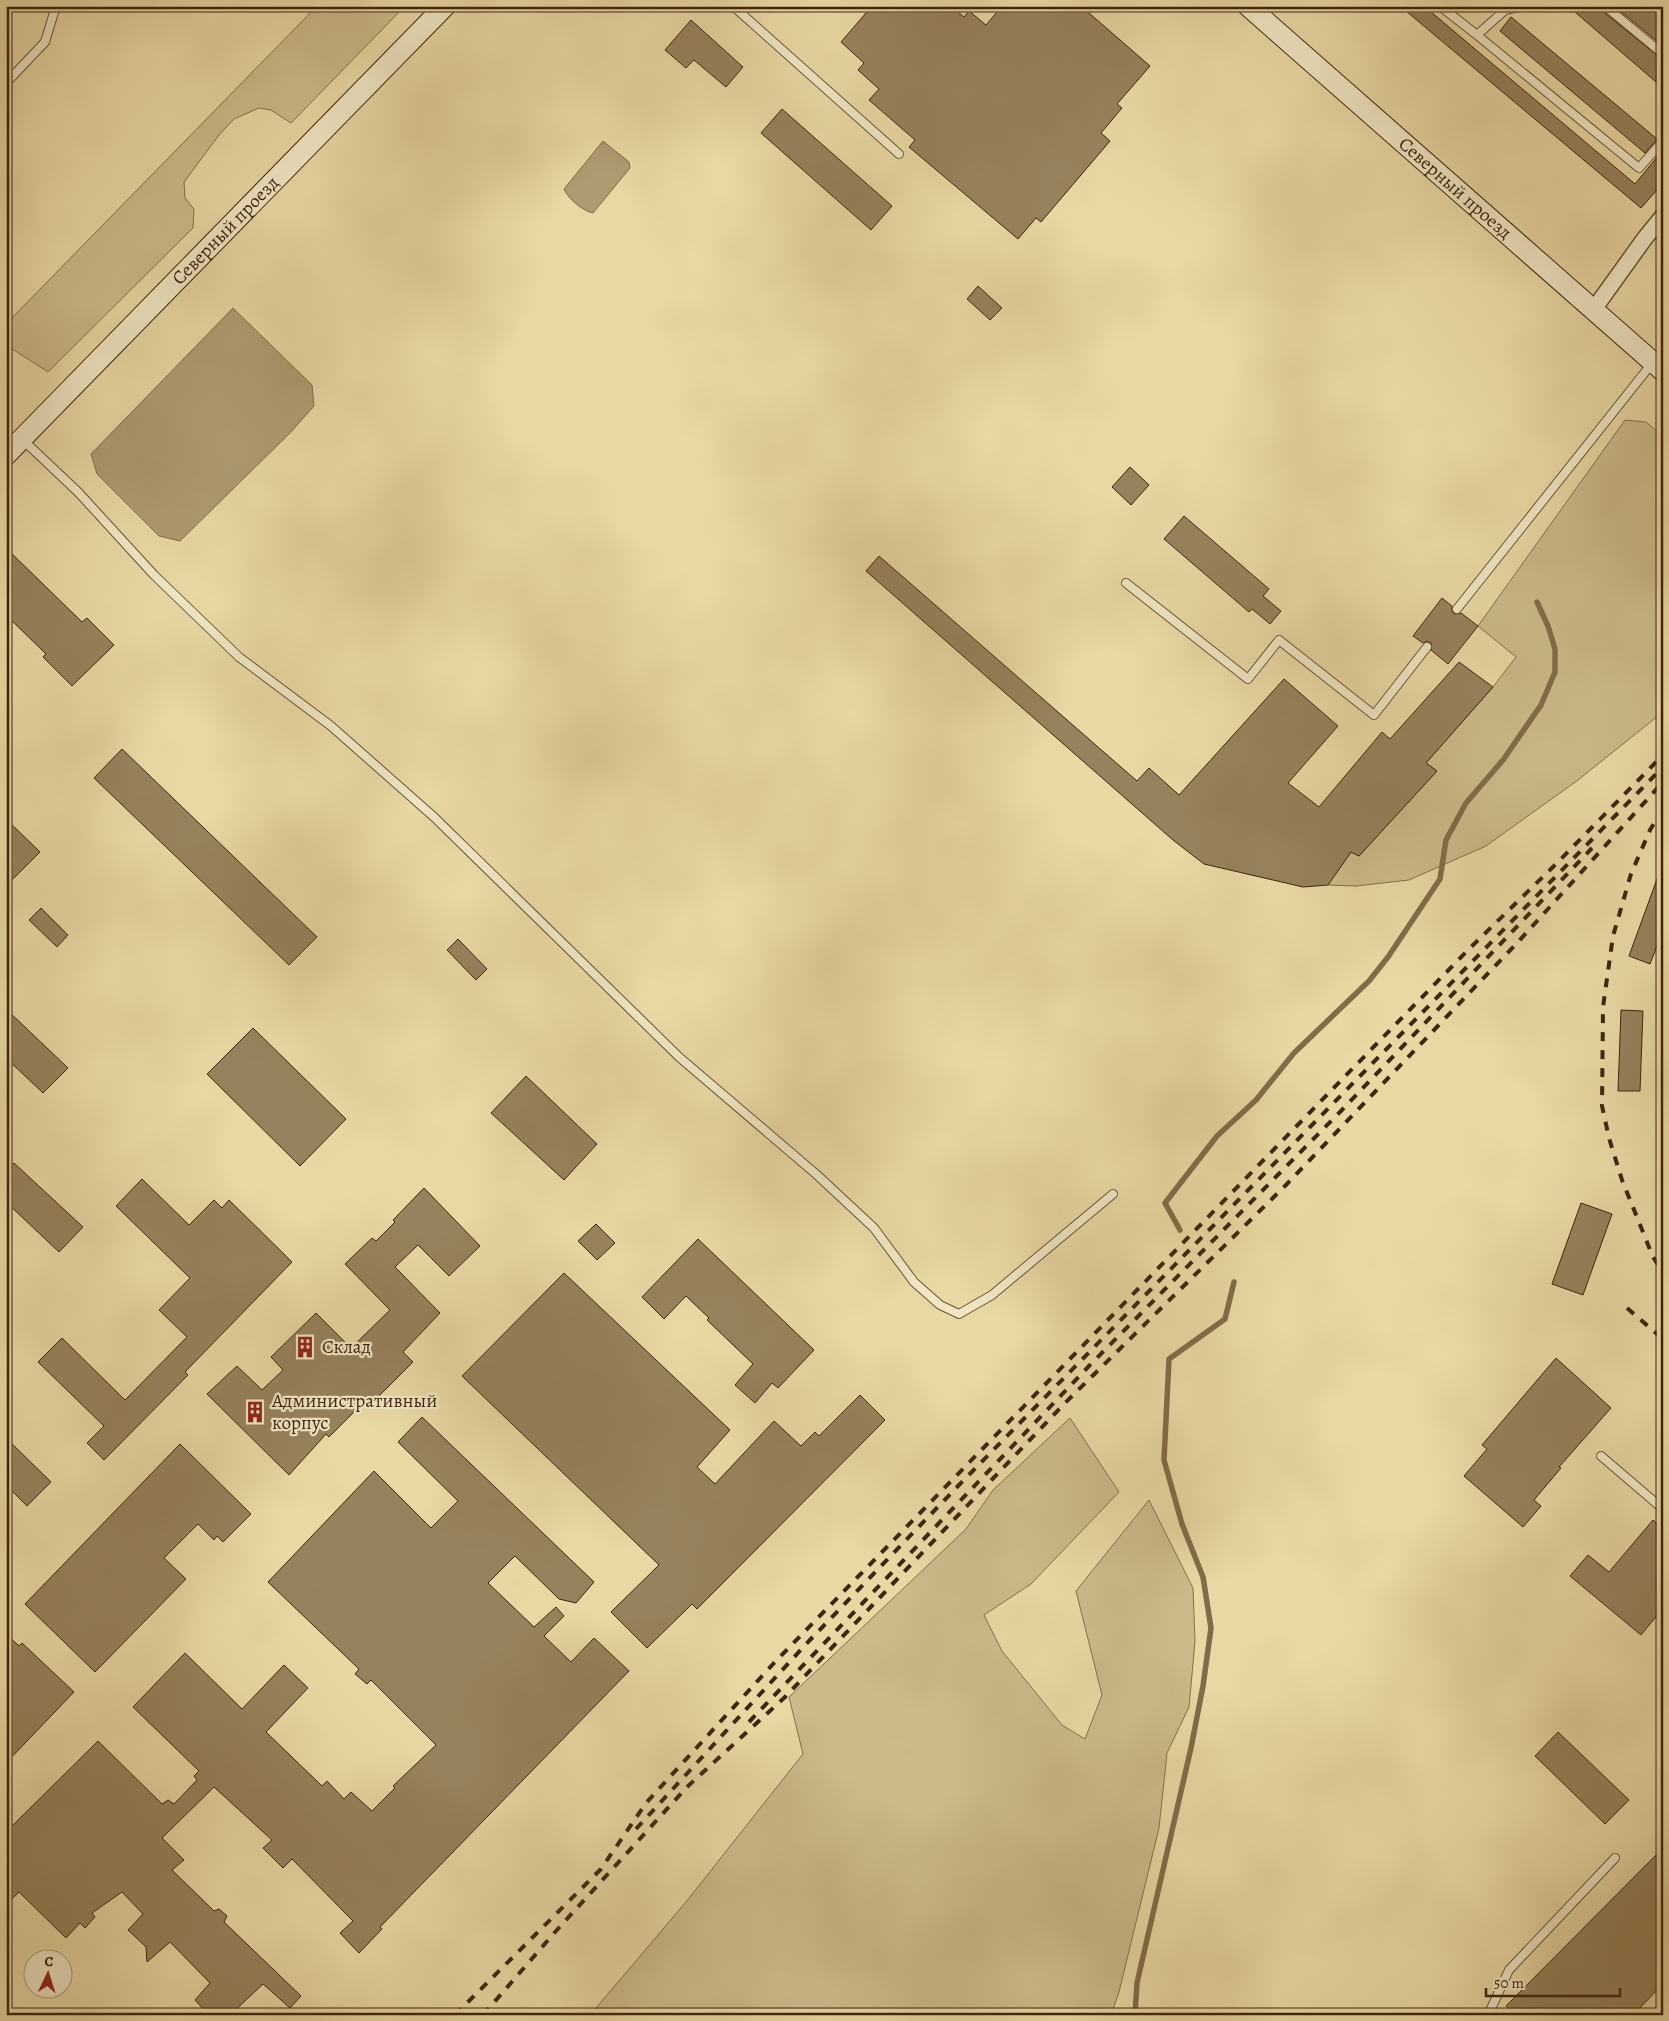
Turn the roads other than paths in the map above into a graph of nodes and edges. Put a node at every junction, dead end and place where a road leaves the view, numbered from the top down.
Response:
1 (56, 6) edge
2 (445, 6) edge
3 (733, 6) edge
4 (1248, 6) edge
5 (1440, 6) edge
6 (1523, 6) edge
7 (1604, 6) edge
8 (1478, 35) junction
9 (1663, 54) edge
10 (6, 83) edge
11 (1663, 141) edge
12 (899, 154) dead end
13 (1663, 216) edge
14 (1594, 309) junction
15 (1658, 367) edge
16 (22, 439) junction
17 (6, 455) edge
18 (1126, 583) dead end
19 (1457, 609) dead end
20 (1427, 647) dead end
21 (1113, 1194) dead end
22 (1601, 1456) dead end
23 (1663, 1509) edge
24 (1615, 1858) dead end
25 (1488, 2015) edge

1 - 10 lane
2 - 16 street, Северный проезд
3 - 12 lane
4 - 14 street, Северный проезд
5 - 8 lane
6 - 8 lane
7 - 9 lane
8 - 11 lane
13 - 14 street
14 - 15 street, Северный проезд
15 - 19 lane
16 - 17 street, Северный проезд
16 - 21 lane
18 - 20 lane
22 - 23 lane
24 - 25 lane

